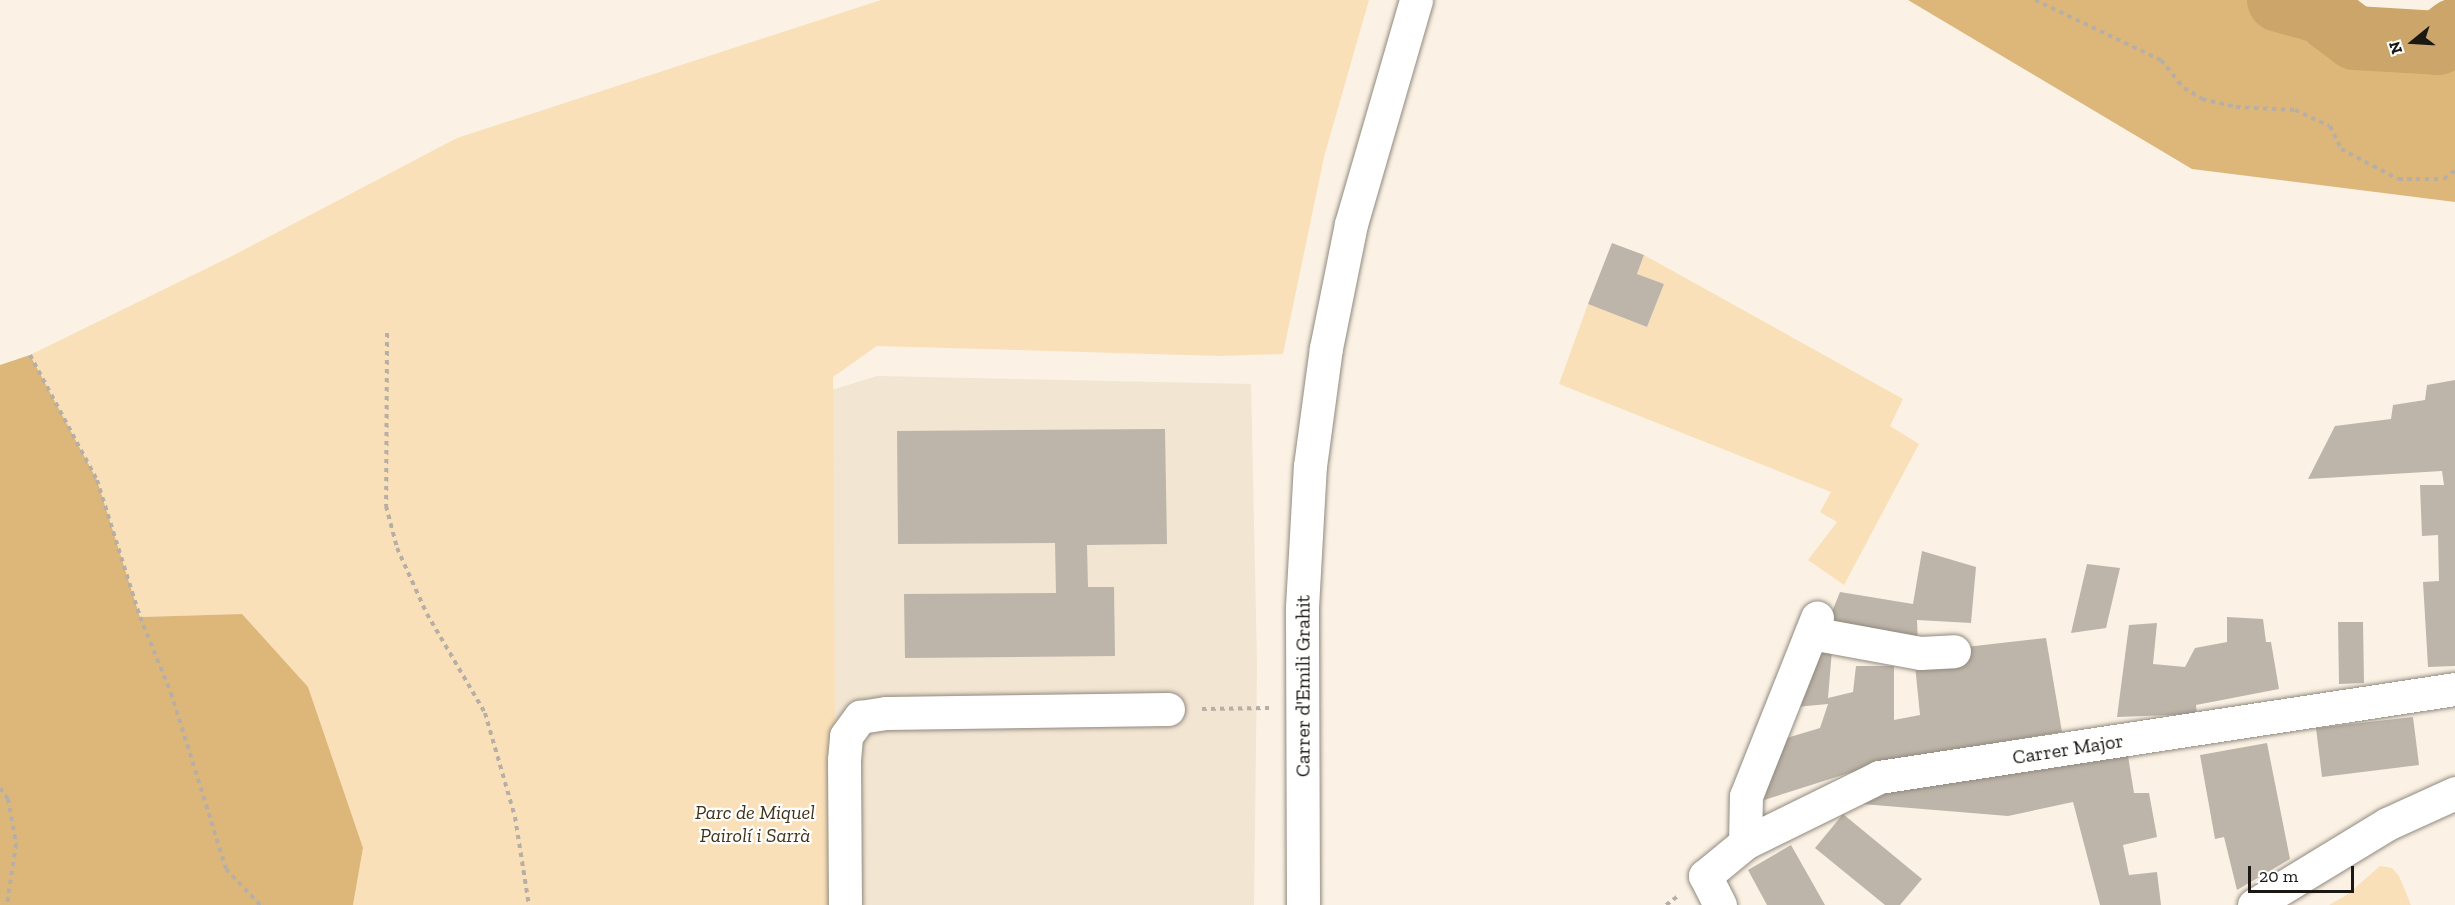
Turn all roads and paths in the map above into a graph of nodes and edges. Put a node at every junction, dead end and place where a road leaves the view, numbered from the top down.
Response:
1 (2035, 0) edge
2 (1412, 13) edge
3 (2455, 170) edge
4 (387, 333) dead end
5 (30, 355) dead end
6 (1954, 651) dead end
7 (2455, 688) edge
8 (1269, 708) dead end
9 (1168, 709) joint
10 (0, 788) edge
11 (2455, 793) edge
12 (1745, 843) junction
13 (7, 905) edge
14 (260, 905) edge
15 (529, 905) edge
16 (845, 905) edge
17 (1304, 905) edge
18 (1720, 905) edge
19 (2254, 905) edge

1 - 3 path
2 - 17 street, Carrer d'Emili Grahit
4 - 15 path
5 - 14 path
6 - 12 street
7 - 12 street, Carrer Major
8 - 9 path
9 - 16 street
10 - 13 path
11 - 19 street
12 - 18 street, Carrer Major

